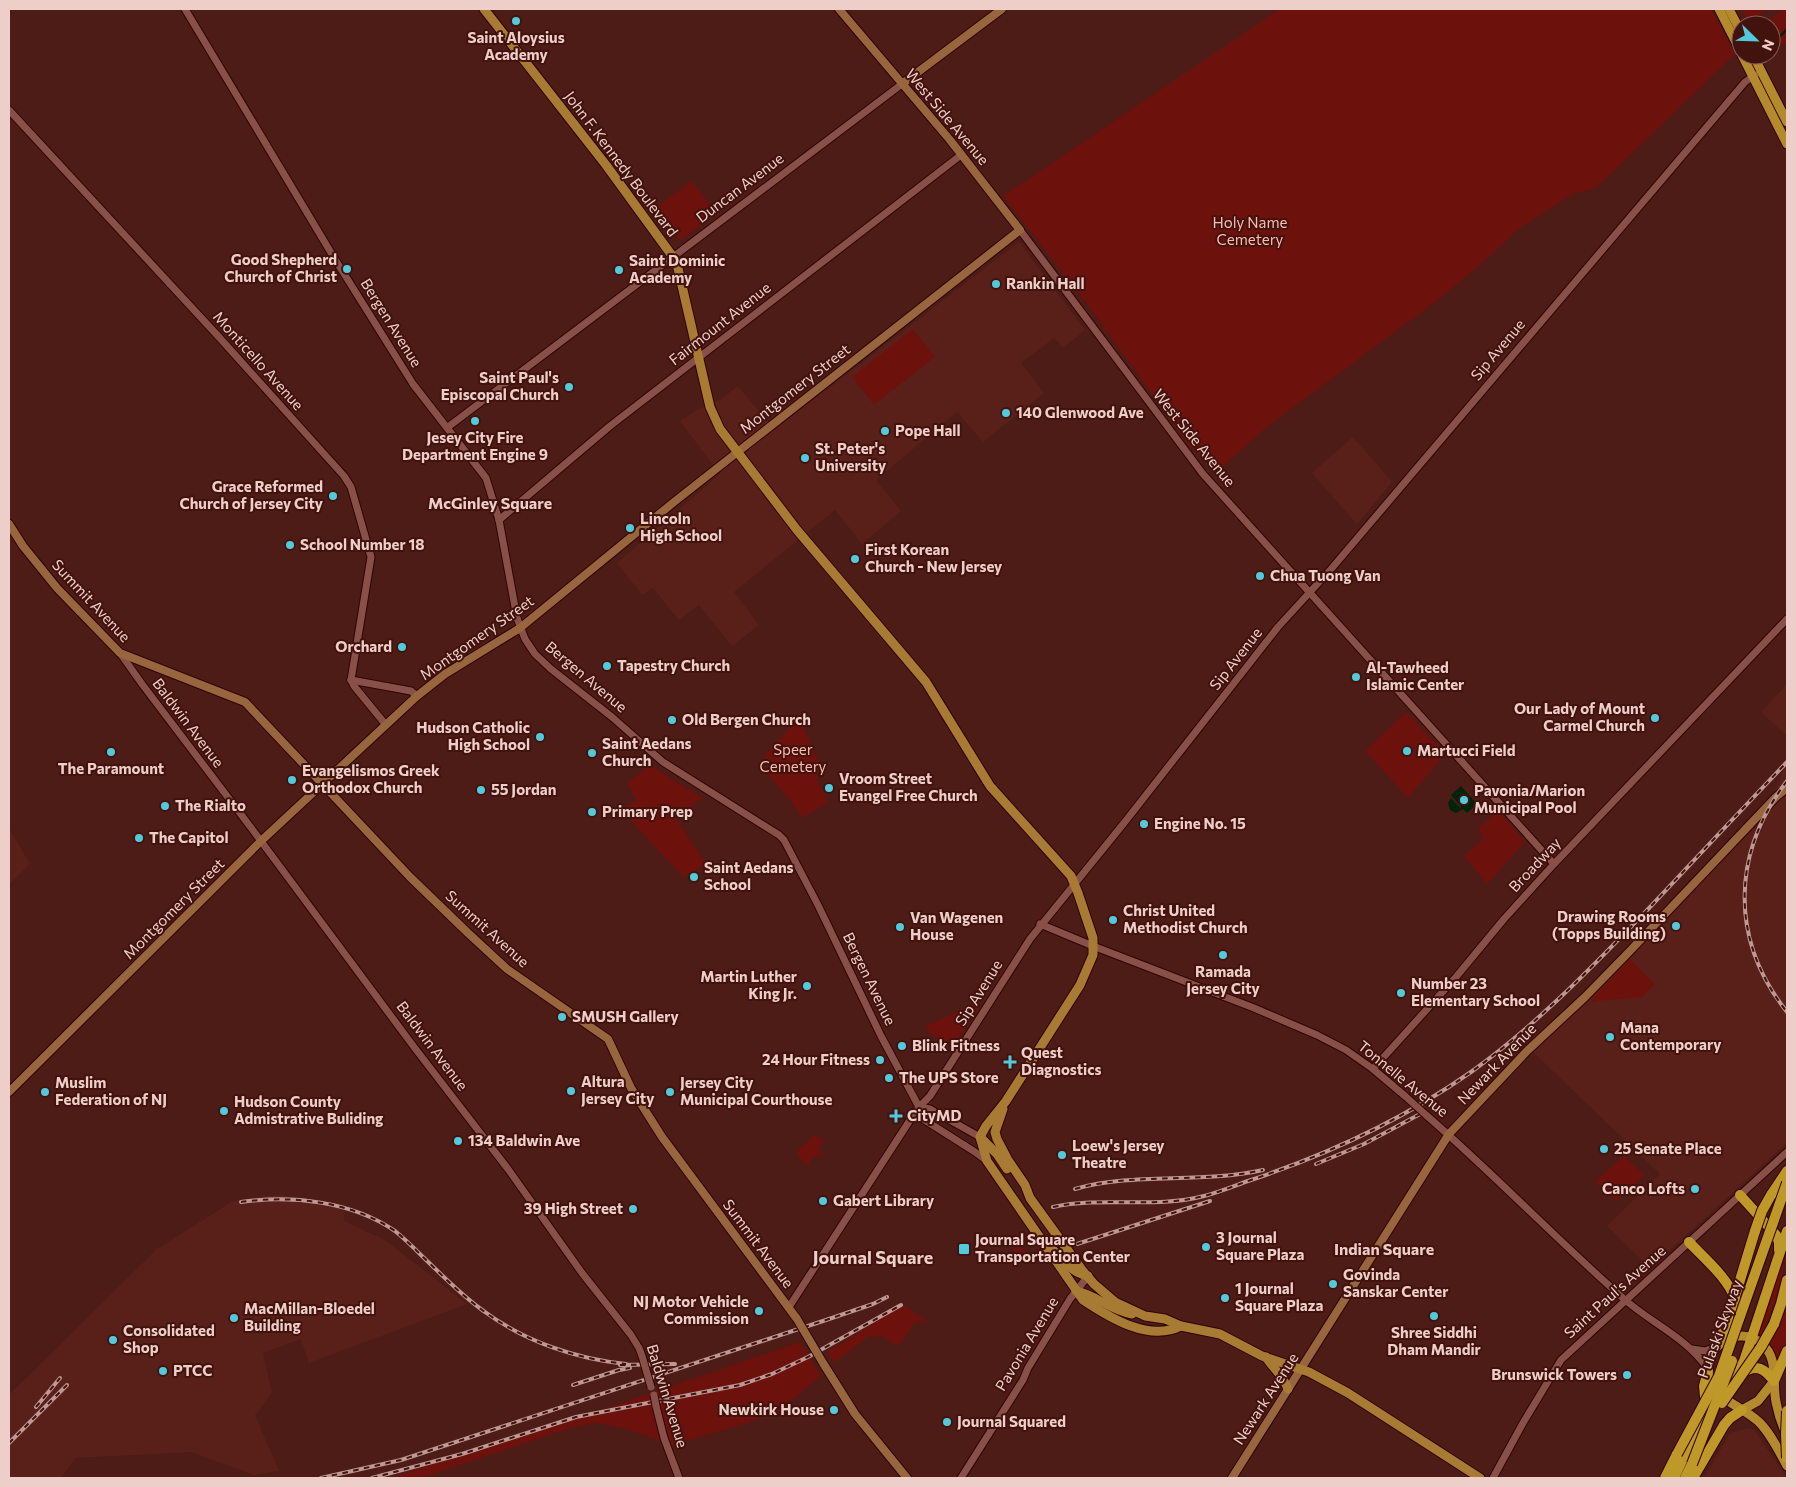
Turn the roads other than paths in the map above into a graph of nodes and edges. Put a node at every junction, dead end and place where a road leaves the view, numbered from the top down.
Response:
1 (185, 9) edge
2 (484, 9) edge
3 (838, 9) edge
4 (1002, 9) edge
5 (1719, 9) edge
6 (1731, 32) edge
7 (1750, 65) edge
8 (1755, 65) edge
9 (1757, 74) junction
10 (902, 84) junction
11 (9, 110) edge
12 (1787, 122) edge
13 (1787, 144) edge
14 (961, 155) junction
15 (1020, 230) junction
16 (673, 257) junction
17 (699, 358) junction
18 (448, 427) junction
19 (737, 452) junction
20 (499, 520) junction
21 (9, 524) edge
22 (1310, 592) junction
23 (1787, 620) edge
24 (520, 628) junction
25 (120, 653) junction
26 (351, 680) junction
27 (417, 696) junction
28 (386, 726) junction
29 (323, 785) junction
30 (1787, 788) edge
31 (261, 841) junction
32 (1554, 864) junction
33 (1074, 884) junction
34 (1040, 924) junction
35 (1093, 946) junction
36 (1373, 1069) junction
37 (9, 1092) edge
38 (1006, 1102) junction
39 (919, 1107) junction
40 (1449, 1134) junction
41 (980, 1137) junction
42 (1787, 1152) edge
43 (987, 1161) junction
44 (1787, 1171) edge
45 (1787, 1183) edge
46 (1740, 1195) junction
47 (1787, 1195) edge
48 (1030, 1198) junction
49 (1787, 1231) edge
50 (1689, 1242) junction
51 (1047, 1247) junction
52 (1778, 1258) junction
53 (1743, 1270) junction
54 (1718, 1273) junction
55 (1088, 1276) junction
56 (1787, 1280) edge
57 (1076, 1291) junction
58 (1735, 1298) junction
59 (1626, 1300) junction
60 (789, 1308) junction
61 (1145, 1316) junction
62 (1181, 1326) junction
63 (1750, 1338) junction
64 (1716, 1347) junction
65 (1690, 1348) junction
66 (1787, 1352) edge
67 (1265, 1357) junction
68 (1302, 1369) junction
69 (1708, 1370) junction
70 (1774, 1380) junction
71 (1732, 1383) junction
72 (1288, 1389) junction
73 (1718, 1392) junction
74 (1742, 1410) junction
75 (1787, 1411) edge
76 (1704, 1414) junction
77 (1787, 1436) edge
78 (1715, 1440) junction
79 (1787, 1458) edge
80 (1692, 1464) junction
81 (1787, 1466) edge
82 (679, 1478) edge
83 (907, 1478) edge
84 (961, 1478) edge
85 (1232, 1478) edge
86 (1480, 1478) edge
87 (1493, 1478) edge
88 (1665, 1478) edge
89 (1674, 1478) edge
90 (1685, 1478) edge
91 (1693, 1478) edge
92 (1698, 1478) edge

1 - 18 street, Bergen Avenue
2 - 16 main road, John F. Kennedy Boulevard
3 - 10 main road, West Side Avenue
4 - 10 main road, Duncan Avenue
5 - 6 highway
7 - 9 highway
8 - 9 highway
9 - 12 highway
9 - 13 highway
9 - 22 street, Sip Avenue
10 - 14 main road, West Side Avenue
10 - 16 street, Duncan Avenue
11 - 26 street, Monticello Avenue
14 - 15 main road, West Side Avenue
14 - 17 street, Fairmount Avenue
15 - 19 main road, Montgomery Street
15 - 22 street, West Side Avenue
16 - 17 main road, John F. Kennedy Boulevard
16 - 18 street, Duncan Avenue
17 - 19 main road, John F. Kennedy Boulevard
17 - 20 street, Fairmount Avenue
18 - 20 street, Bergen Avenue
19 - 24 main road, Montgomery Street
19 - 33 main road, John F. Kennedy Boulevard
20 - 24 street, Bergen Avenue
21 - 25 main road, Summit Avenue
22 - 32 street, West Side Avenue
22 - 33 street, Sip Avenue
23 - 32 street, Broadway
24 - 27 main road, Montgomery Street
24 - 39 street, Bergen Avenue
25 - 29 main road, Summit Avenue
25 - 31 street, Baldwin Avenue
26 - 27 street
26 - 28 street
27 - 28 main road, Montgomery Street
28 - 29 main road, Montgomery Street
29 - 31 main road, Montgomery Street
29 - 60 main road, Summit Avenue
30 - 40 main road, Newark Avenue
31 - 37 main road, Montgomery Street
31 - 82 street, Baldwin Avenue, bridge
32 - 36 street, Broadway
33 - 34 street, Sip Avenue
33 - 35 main road, John F. Kennedy Boulevard
34 - 35 street, Tonnelle Avenue
34 - 39 street, Sip Avenue
35 - 36 street, Tonnelle Avenue
35 - 38 main road, John F. Kennedy Boulevard
36 - 40 street, Tonnelle Avenue, bridge
38 - 41 main road, John F. Kennedy Boulevard
38 - 48 main road, John F. Kennedy Boulevard
39 - 41 street
39 - 43 street, Bergen Avenue
39 - 60 street, Sip Avenue
40 - 59 street, Tonnelle Avenue
40 - 68 main road, Newark Avenue
41 - 43 main road, John F. Kennedy Boulevard
41 - 48 main road
42 - 46 street, Saint Paul's Avenue
43 - 51 main road, John F. Kennedy Boulevard
44 - 53 highway, bridge
45 - 88 highway, Pulaski Skyway, bridge
46 - 50 street, Saint Paul's Avenue
46 - 52 highway
47 - 80 highway, Pulaski Skyway, bridge
48 - 55 main road, John F. Kennedy Boulevard
49 - 52 highway
50 - 54 highway
50 - 59 street, Saint Paul's Avenue
51 - 55 main road
51 - 57 main road, John F. Kennedy Boulevard
52 - 63 highway
53 - 54 highway
53 - 58 highway
54 - 58 highway
55 - 57 street, Pavonia Avenue
55 - 61 main road, John F. Kennedy Boulevard
56 - 80 highway, bridge
57 - 61 main road
57 - 62 main road, John F. Kennedy Boulevard
57 - 84 street, Pavonia Avenue
58 - 64 highway
59 - 65 street, Tonnelle Avenue
59 - 87 street, Saint Paul's Avenue
60 - 83 main road, Summit Avenue, bridge
61 - 62 main road, John F. Kennedy Boulevard
62 - 67 main road, John F. Kennedy Boulevard
63 - 64 highway
63 - 70 highway
63 - 71 highway
63 - 73 highway
64 - 65 street
64 - 69 highway
65 - 69 street, Tonnelle Avenue
66 - 70 highway
67 - 68 main road, John F. Kennedy Boulevard
67 - 72 main road
68 - 72 main road, Newark Avenue
68 - 86 main road, John F. Kennedy Boulevard
69 - 73 highway, Tonnelle Avenue
69 - 76 highway
70 - 71 highway
70 - 74 highway
70 - 77 highway
71 - 73 highway
72 - 85 main road, Newark Avenue
73 - 74 highway
73 - 76 highway
74 - 78 highway
74 - 81 highway
75 - 79 highway, bridge
76 - 89 highway
78 - 91 highway
78 - 92 highway
80 - 90 highway, Pulaski Skyway

